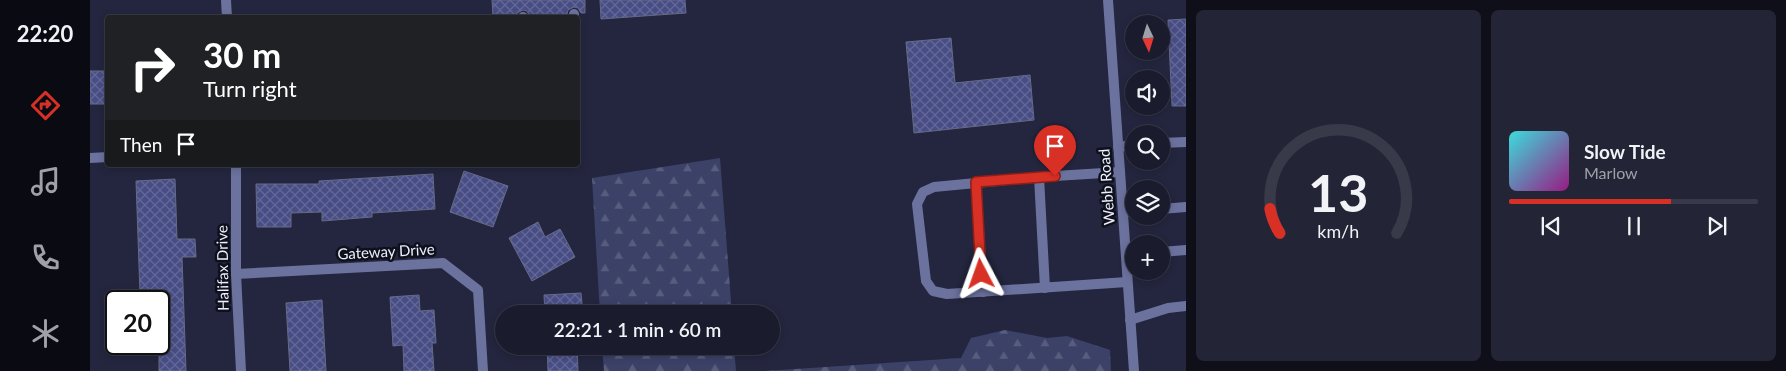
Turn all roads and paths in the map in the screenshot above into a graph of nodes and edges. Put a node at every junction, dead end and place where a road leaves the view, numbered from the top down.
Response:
1 (226, 0) edge
2 (1108, 0) edge
3 (227, 15) edge
4 (1186, 142) edge
5 (1170, 143) edge
6 (1125, 146) edge
7 (1118, 147) junction
8 (105, 157) edge
9 (90, 158) edge
10 (236, 167) edge
11 (1120, 172) junction
12 (1039, 177) junction
13 (976, 182) junction
14 (1186, 207) edge
15 (1170, 208) edge
16 (1122, 212) junction
17 (1125, 212) edge
18 (1126, 235) edge
19 (1186, 250) edge
20 (1170, 251) edge
21 (236, 274) junction
22 (1128, 282) joint
23 (1045, 288) junction
24 (982, 292) junction
25 (1186, 306) edge
26 (1130, 320) junction
27 (241, 371) edge
28 (483, 371) edge
29 (1134, 371) edge

1 - 3 street
2 - 7 street, Webb Road
4 - 5 street
6 - 7 street
7 - 11 street, Webb Road
8 - 9 street
10 - 21 street, Halifax Drive
11 - 12 street
11 - 16 street, Webb Road
12 - 13 street
12 - 23 street
13 - 24 street
13 - 24 street
14 - 15 street
16 - 17 street
16 - 18 street, Webb Road
19 - 20 street
21 - 27 street, Halifax Drive
21 - 28 street, Gateway Drive
22 - 23 street
22 - 26 street, Webb Road
23 - 24 street
25 - 26 street
26 - 29 street, Webb Road

